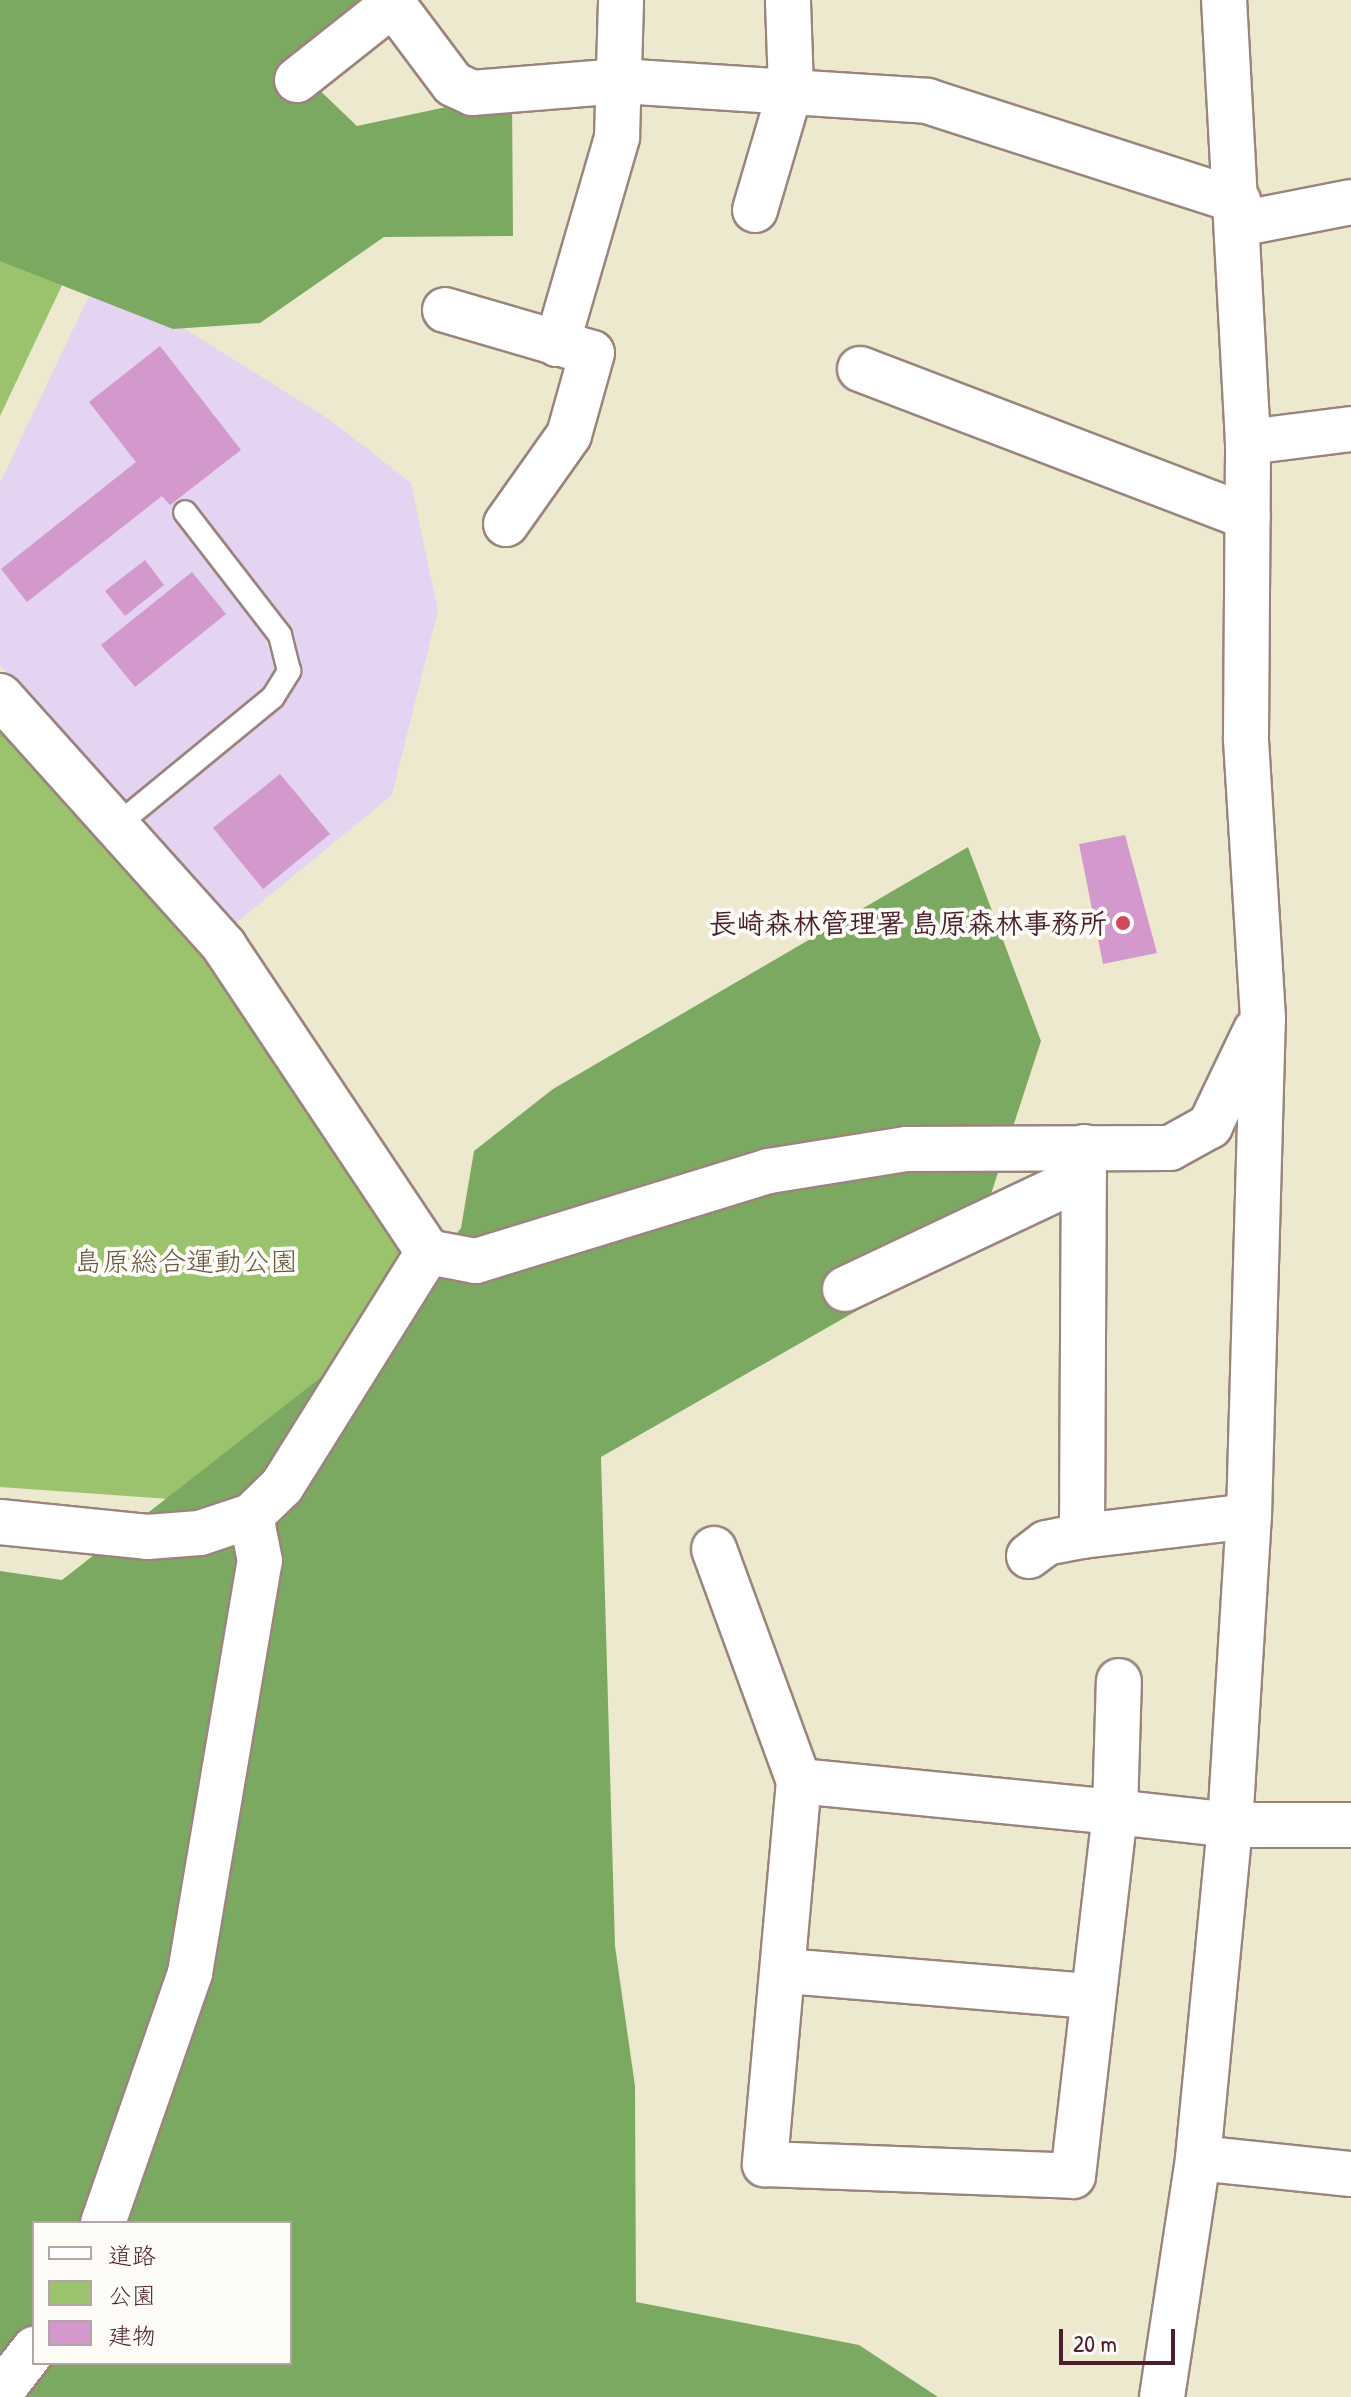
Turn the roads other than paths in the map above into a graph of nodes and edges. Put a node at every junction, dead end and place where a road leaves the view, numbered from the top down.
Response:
1 (621, 0) edge
2 (788, 0) edge
3 (1224, 0) edge
4 (297, 80) dead end
5 (621, 81) junction
6 (791, 88) junction
7 (1351, 202) edge
8 (755, 210) dead end
9 (1239, 212) junction
10 (445, 310) dead end
11 (557, 344) junction
12 (860, 369) dead end
13 (1351, 429) edge
14 (1248, 442) junction
15 (185, 512) dead end
16 (1248, 517) junction
17 (506, 524) dead end
18 (0, 696) edge
19 (116, 826) junction
20 (1263, 1018) junction
21 (1084, 1162) junction
22 (428, 1252) junction
23 (845, 1289) dead end
24 (251, 1516) junction
25 (1249, 1516) junction
26 (0, 1522) edge
27 (1082, 1536) junction
28 (714, 1549) dead end
29 (1029, 1556) dead end
30 (1119, 1681) dead end
31 (799, 1781) junction
32 (1115, 1812) junction
33 (1230, 1825) junction
34 (1351, 1825) edge
35 (785, 1971) junction
36 (1090, 1996) junction
37 (1198, 2158) junction
38 (1351, 2174) edge
39 (104, 2221) edge
40 (32, 2352) edge
41 (0, 2393) edge
42 (1162, 2397) edge

1 - 5 street
2 - 6 street
3 - 9 street
4 - 5 street
5 - 6 street
5 - 11 street
6 - 8 street
6 - 9 street
7 - 9 street
9 - 14 street
10 - 11 street
11 - 17 street
12 - 16 street
13 - 14 street
14 - 16 street
15 - 19 lane
16 - 20 street
18 - 19 street
19 - 22 street
20 - 21 street
20 - 25 street
21 - 22 street
21 - 23 street
21 - 27 street
22 - 24 street
24 - 26 street
24 - 39 street
25 - 27 street
25 - 33 street
27 - 29 street
28 - 31 street
30 - 32 street
31 - 32 street
31 - 35 street
32 - 33 street
32 - 36 street
33 - 34 street
33 - 37 street
35 - 36 street
35 - 36 street
37 - 38 street
37 - 42 street
40 - 41 street

